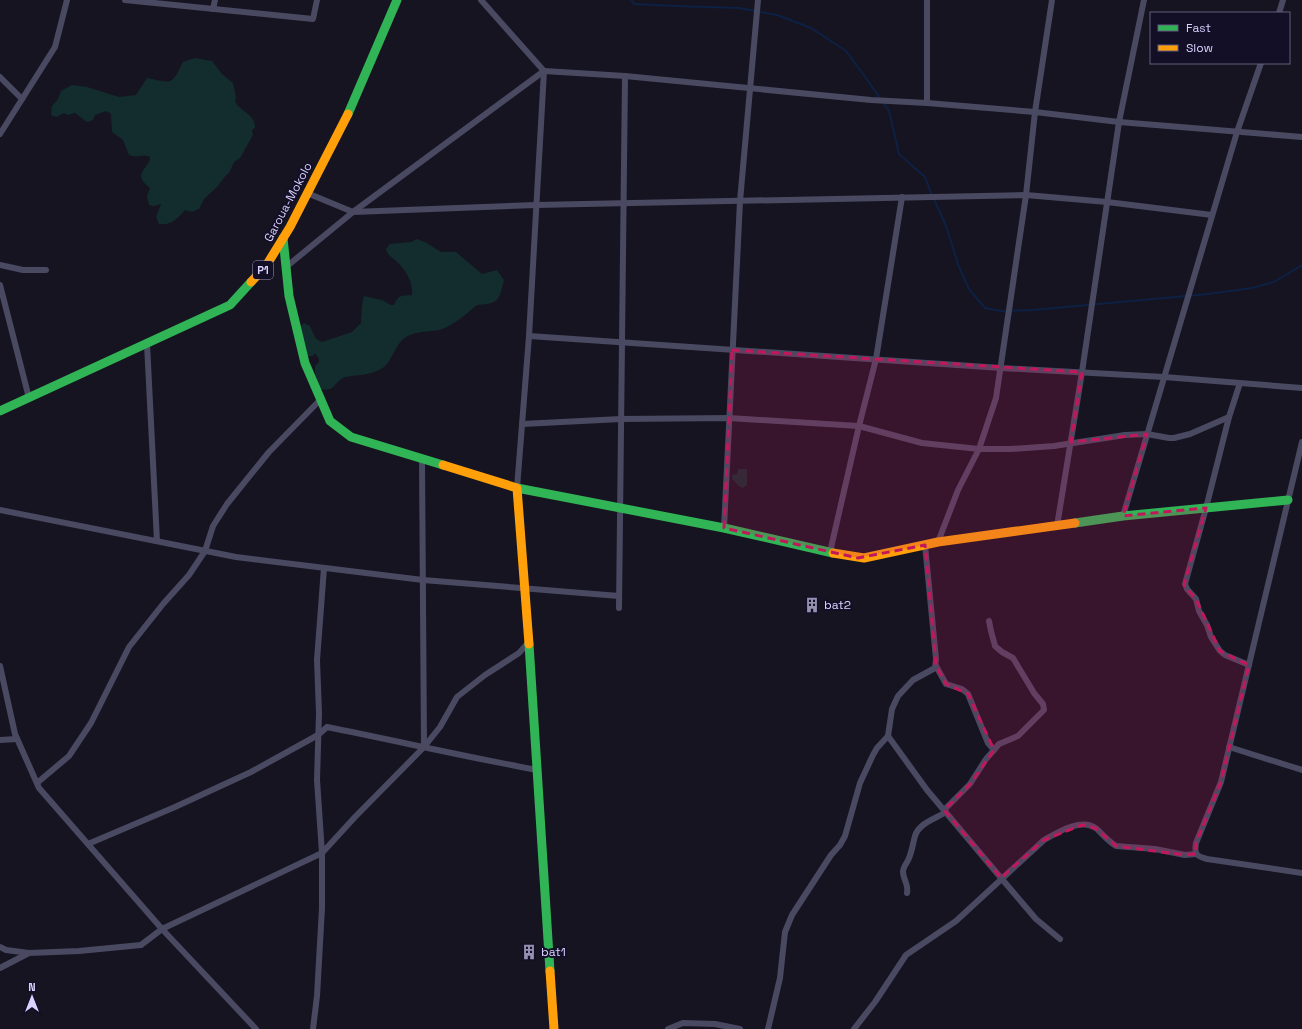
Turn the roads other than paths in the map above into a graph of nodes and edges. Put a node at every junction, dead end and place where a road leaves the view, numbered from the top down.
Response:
1 (67, 0) edge
2 (124, 0) edge
3 (214, 0) edge
4 (317, 0) edge
5 (396, 0) edge
6 (482, 0) edge
7 (758, 0) edge
8 (927, 0) edge
9 (1052, 0) edge
10 (1144, 0) edge
11 (1283, 0) edge
12 (213, 9) junction
13 (1279, 12) edge
14 (1261, 64) edge
15 (544, 71) junction
16 (625, 76) junction
17 (0, 78) edge
18 (750, 88) junction
19 (22, 99) junction
20 (927, 103) junction
21 (1035, 112) junction
22 (1120, 122) junction
23 (1237, 132) junction
24 (0, 134) edge
25 (1302, 137) edge
26 (307, 193) junction
27 (1026, 195) junction
28 (902, 197) junction
29 (740, 201) junction
30 (1107, 202) junction
31 (623, 203) junction
32 (536, 205) junction
33 (353, 212) junction
34 (1212, 216) junction
35 (283, 238) junction
36 (0, 265) edge
37 (286, 267) junction
38 (46, 270) dead end
39 (0, 285) edge
40 (529, 336) junction
41 (622, 342) junction
42 (147, 344) junction
43 (732, 350) junction
44 (876, 359) junction
45 (1001, 368) junction
46 (1082, 372) junction
47 (1164, 377) junction
48 (1240, 383) junction
49 (1302, 388) edge
50 (29, 398) junction
51 (321, 399) junction
52 (0, 411) edge
53 (1229, 416) junction
54 (729, 418) junction
55 (621, 419) junction
56 (522, 424) junction
57 (859, 426) junction
58 (1147, 434) junction
59 (1071, 442) junction
60 (1302, 442) edge
61 (979, 448) junction
62 (422, 459) junction
63 (517, 488) junction
64 (1288, 500) junction
65 (620, 508) junction
66 (1206, 508) junction
67 (0, 510) edge
68 (1123, 516) junction
69 (1057, 526) junction
70 (724, 528) junction
71 (157, 541) junction
72 (938, 542) junction
73 (925, 545) junction
74 (205, 551) junction
75 (830, 552) junction
76 (324, 568) junction
77 (423, 580) junction
78 (525, 588) junction
79 (619, 596) junction
80 (619, 608) dead end
81 (989, 621) dead end
82 (528, 644) junction
83 (1249, 665) junction
84 (0, 666) edge
85 (936, 666) junction
86 (318, 735) junction
87 (888, 736) junction
88 (17, 739) junction
89 (0, 740) edge
90 (424, 746) junction
91 (1229, 747) junction
92 (994, 750) junction
93 (537, 770) junction
94 (1302, 770) edge
95 (37, 783) junction
96 (945, 811) junction
97 (88, 844) junction
98 (322, 853) junction
99 (1196, 854) junction
100 (1302, 873) edge
101 (1001, 878) junction
102 (907, 893) dead end
103 (162, 930) junction
104 (1060, 939) dead end
105 (0, 947) edge
106 (29, 953) junction
107 (0, 968) edge
108 (256, 1029) edge
109 (313, 1029) edge
110 (554, 1029) edge
111 (668, 1029) edge
112 (740, 1029) edge
113 (768, 1029) edge
114 (854, 1029) edge

1 - 19 street
2 - 12 street
3 - 12 street
4 - 12 street
5 - 26 street, Garoua-Mokolo / P1
6 - 15 street
7 - 18 street
8 - 20 street
9 - 21 street
10 - 22 street
11 - 13 street
14 - 23 street
15 - 16 street
15 - 32 street
15 - 33 street
16 - 18 street
16 - 31 street
17 - 19 street
18 - 20 street
18 - 29 street
19 - 24 street
20 - 21 street
21 - 22 street
21 - 27 street
22 - 23 street
22 - 30 street
23 - 25 street
23 - 34 street
26 - 33 street
26 - 35 street, Garoua-Mokolo / P1
27 - 28 street
27 - 30 street
27 - 45 street
28 - 29 street
28 - 44 street
29 - 31 street
29 - 43 street
30 - 34 street
30 - 46 street
31 - 32 street
31 - 41 street
32 - 33 street
32 - 40 street
33 - 37 street
34 - 47 street
35 - 37 street
35 - 42 street, Garoua-Mokolo / P1
36 - 38 street
37 - 51 street
39 - 50 street
40 - 41 street
40 - 56 street
41 - 43 street
41 - 55 street
42 - 50 street, Garoua-Mokolo / P1
42 - 71 street
43 - 44 street
43 - 54 street
44 - 45 street
44 - 57 street
45 - 46 street
45 - 61 street
46 - 47 street
46 - 59 street
47 - 48 street
47 - 58 street
48 - 49 street
48 - 53 street
50 - 52 street, Garoua-Mokolo / P1
51 - 62 street
51 - 74 street
53 - 58 street
53 - 66 street
54 - 55 street
54 - 57 street
54 - 70 street
55 - 56 street
55 - 65 street
56 - 63 street
57 - 61 street
57 - 75 street
58 - 59 street
58 - 68 street
59 - 61 street
59 - 69 street
60 - 64 street
61 - 72 street
62 - 63 street
62 - 77 street
63 - 65 street
63 - 78 street
64 - 66 street
64 - 83 street
65 - 70 street
65 - 79 street
66 - 68 street
66 - 83 street
67 - 71 street
68 - 69 street
69 - 72 street
70 - 75 street
71 - 74 street
72 - 73 street
73 - 75 street
73 - 85 street
74 - 76 street
74 - 95 street
76 - 77 street
76 - 86 street
77 - 78 street
77 - 90 street
78 - 79 street
78 - 82 street
79 - 80 street
81 - 92 street
82 - 90 street
82 - 93 street
83 - 91 street
84 - 88 street
85 - 87 street
85 - 92 street
86 - 90 street
86 - 97 street
86 - 98 street
87 - 96 street
87 - 113 street
88 - 89 street
88 - 95 street
90 - 93 street
90 - 98 street
91 - 94 street
91 - 99 street
92 - 96 street
93 - 110 street
95 - 97 street
96 - 101 street
96 - 102 street
97 - 103 street
98 - 103 street
98 - 109 street
99 - 100 street
99 - 101 street
101 - 104 street
101 - 114 street
103 - 106 street
103 - 108 street
105 - 106 street
106 - 107 street
111 - 112 street

